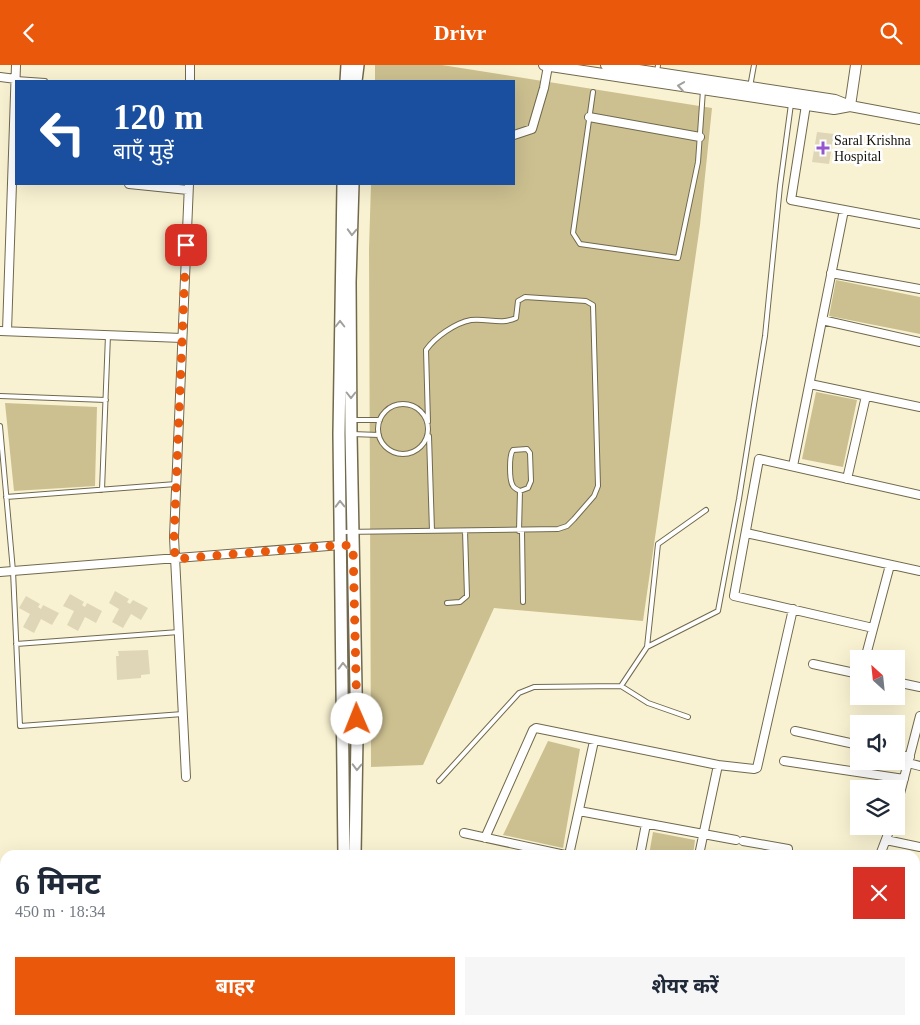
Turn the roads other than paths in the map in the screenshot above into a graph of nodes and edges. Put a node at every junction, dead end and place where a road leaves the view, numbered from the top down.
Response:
1 (16, 65) edge
2 (190, 65) edge
3 (347, 65) edge
4 (358, 65) edge
5 (544, 65) edge
6 (548, 65) edge
7 (752, 65) edge
8 (856, 65) edge
9 (606, 67) edge
10 (656, 73) edge
11 (0, 77) edge
12 (16, 79) junction
13 (30, 80) edge
14 (190, 80) edge
15 (346, 80) edge
16 (356, 80) edge
17 (703, 90) junction
18 (593, 92) dead end
19 (750, 92) junction
20 (791, 103) junction
21 (806, 105) junction
22 (850, 106) junction
23 (589, 117) junction
24 (920, 119) edge
25 (15, 126) edge
26 (515, 135) edge
27 (700, 137) junction
28 (14, 172) edge
29 (149, 185) edge
30 (343, 185) edge
31 (353, 185) edge
32 (188, 187) edge
33 (844, 210) junction
34 (920, 224) edge
35 (0, 268) edge
36 (9, 268) junction
37 (831, 273) junction
38 (920, 289) edge
39 (822, 320) junction
40 (3, 331) edge
41 (108, 335) junction
42 (182, 338) junction
43 (920, 342) edge
44 (810, 384) junction
45 (0, 396) edge
46 (866, 396) junction
47 (106, 399) junction
48 (920, 407) edge
49 (345, 420) junction
50 (380, 420) junction
51 (428, 422) junction
52 (0, 425) edge
53 (429, 431) junction
54 (339, 434) junction
55 (351, 434) junction
56 (379, 435) junction
57 (793, 466) junction
58 (846, 479) junction
59 (176, 485) junction
60 (102, 490) junction
61 (520, 491) junction
62 (920, 495) edge
63 (6, 497) junction
64 (706, 510) dead end
65 (353, 531) junction
66 (432, 531) junction
67 (465, 531) junction
68 (520, 531) junction
69 (340, 532) junction
70 (746, 533) junction
71 (341, 545) junction
72 (353, 546) junction
73 (175, 559) junction
74 (890, 565) junction
75 (13, 571) junction
76 (920, 571) edge
77 (0, 573) edge
78 (523, 602) dead end
79 (446, 603) dead end
80 (793, 609) junction
81 (873, 628) junction
82 (179, 631) junction
83 (16, 643) junction
84 (647, 647) junction
85 (867, 650) edge
86 (812, 664) dead end
87 (850, 672) edge
88 (905, 684) edge
89 (621, 687) junction
90 (920, 687) edge
91 (183, 714) junction
92 (920, 716) edge
93 (688, 717) dead end
94 (794, 731) dead end
95 (594, 741) junction
96 (850, 743) edge
97 (905, 758) edge
98 (909, 760) junction
99 (784, 761) dead end
100 (718, 765) junction
101 (920, 766) edge
102 (186, 777) dead end
103 (904, 779) joint
104 (439, 781) dead end
105 (579, 811) junction
106 (646, 824) junction
107 (464, 833) dead end
108 (704, 834) junction
109 (888, 835) edge
110 (485, 838) junction
111 (886, 840) junction
112 (920, 847) edge
113 (344, 850) edge
114 (356, 850) edge
115 (541, 850) edge
116 (571, 850) edge
117 (641, 850) edge
118 (700, 850) edge
119 (788, 850) edge
120 (882, 850) edge

1 - 12 street
2 - 14 street
3 - 15 main road
4 - 16 main road
5 - 6 street
6 - 9 street
6 - 26 street
7 - 19 lane
8 - 22 street
9 - 10 street
17 -> 10 street
10 - 19 street
11 - 12 street
12 - 13 lane
17 - 19 street
17 - 27 lane
18 - 23 lane
19 - 20 street
19 - 22 street
20 - 21 street
20 - 84 lane
21 - 22 street
21 - 33 street
22 - 24 street
23 - 27 street
23 - 27 lane
25 - 28 street
28 - 36 street
29 - 32 street
49 -> 30 main road
31 -> 49 main road
32 - 42 street
33 - 34 street
33 - 37 street
35 - 36 street
36 - 40 street
37 - 38 street
37 - 39 street
39 - 43 street
39 - 44 street
40 - 41 street
41 - 42 street
41 - 47 lane
42 - 59 street
44 - 46 street
44 - 57 street
45 - 47 lane
46 - 48 street
46 - 58 street
47 - 60 lane
49 - 50 lane
49 - 54 main road
49 - 55 main road
50 - 51 lane
50 - 56 lane
51 - 53 lane
51 - 68 lane
52 - 63 lane
53 - 56 lane
53 - 66 lane
54 - 55 lane
69 -> 54 main road
55 - 56 lane
55 - 65 main road
57 - 58 street
57 - 70 street
58 - 62 street
59 - 60 lane
59 - 73 street
60 - 63 lane
61 - 61 lane
61 - 68 lane
63 - 75 lane
64 - 84 lane
65 - 66 lane
65 - 69 lane
65 - 72 main road
66 - 67 lane
67 - 68 lane
67 - 79 lane
68 - 78 lane
69 - 71 main road
70 - 74 street
70 - 80 street
71 - 72 street
71 - 73 street
113 -> 71 main road
72 -> 114 main road
73 - 75 street
73 - 82 street
74 - 76 street
74 - 81 street
75 - 77 street
75 - 83 lane
80 - 81 street
80 - 100 street
81 - 85 street
82 - 83 lane
82 - 91 street
83 - 91 lane
84 - 89 lane
86 - 87 street
88 - 90 street
89 - 93 lane
89 - 104 lane
91 - 102 street
92 - 98 street
94 - 96 street
95 - 100 street
95 - 105 street
95 - 110 street
97 - 98 street
98 - 101 street
98 - 103 street
99 - 103 street
100 - 108 street
105 - 106 street
105 - 116 street
106 - 108 street
106 - 117 street
107 - 110 street
108 - 118 street
108 - 119 street
109 - 111 street
110 - 115 street
111 - 112 street
111 - 120 street

